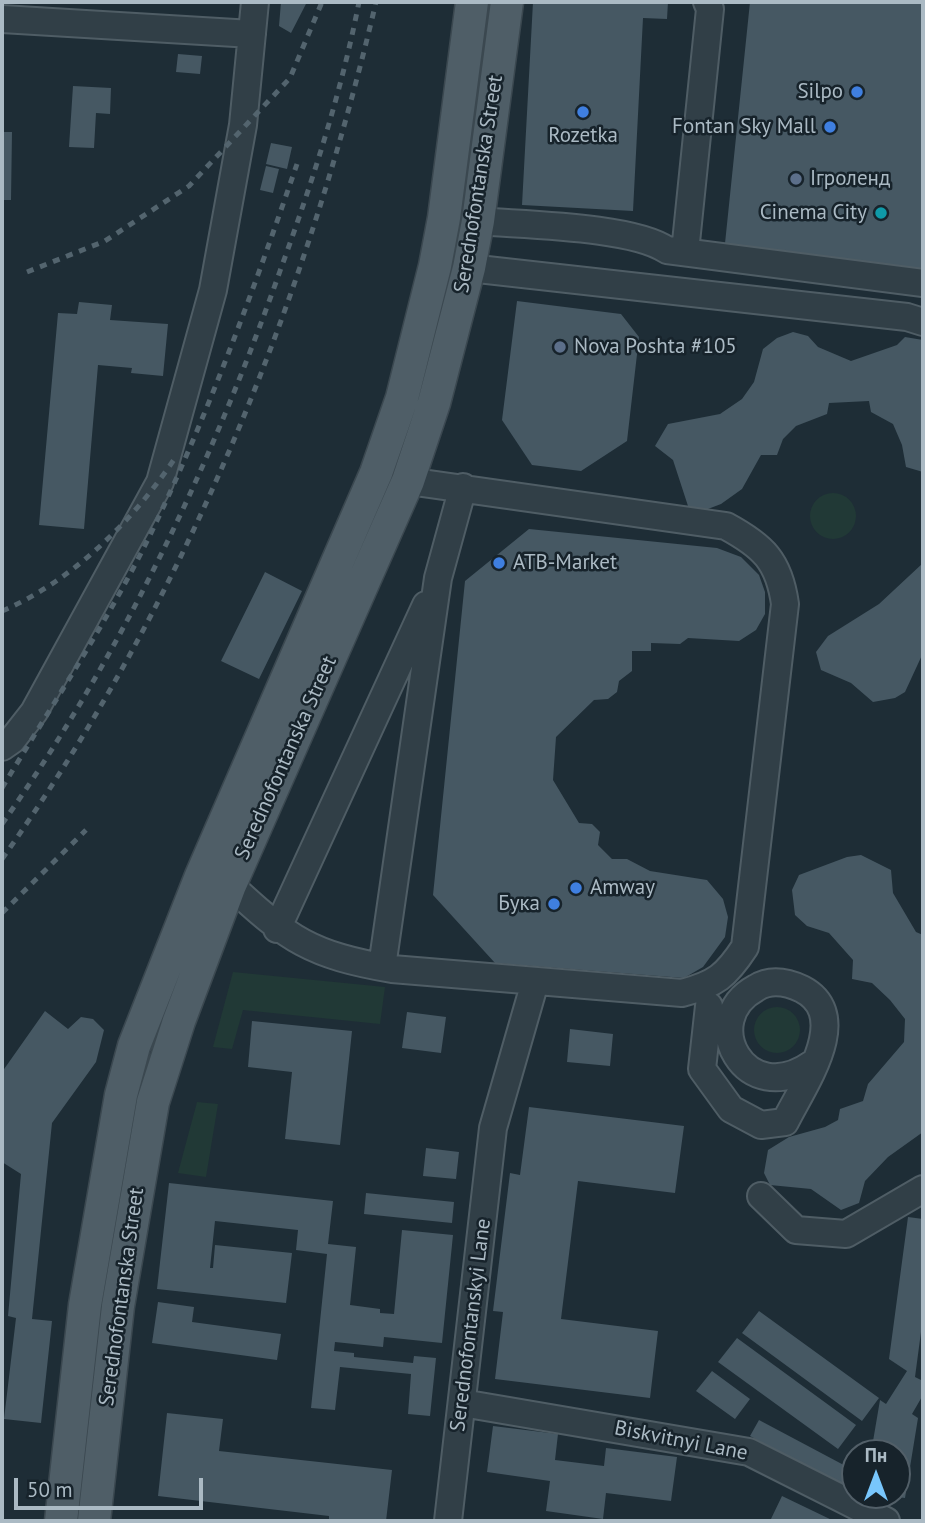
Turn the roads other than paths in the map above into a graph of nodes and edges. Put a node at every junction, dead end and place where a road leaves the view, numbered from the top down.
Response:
1 (256, 2) edge
2 (472, 2) edge
3 (507, 2) edge
4 (707, 2) edge
5 (2, 19) edge
6 (252, 34) junction
7 (478, 221) junction
8 (685, 251) junction
9 (469, 268) junction
10 (923, 283) edge
11 (923, 322) edge
12 (408, 481) junction
13 (463, 487) junction
14 (438, 578) junction
15 (2, 747) edge
16 (230, 885) junction
17 (277, 929) junction
18 (382, 967) junction
19 (535, 982) junction
20 (703, 997) junction
21 (729, 1033) junction
22 (812, 1064) junction
23 (923, 1189) edge
24 (761, 1196) dead end
25 (462, 1402) junction
26 (61, 1521) edge
27 (94, 1521) edge
28 (448, 1521) edge
29 (886, 1521) edge

1 - 6 street
2 - 26 main road, Serednofontanska Street
3 - 7 main road, Serednofontanska Street
4 - 8 street
5 - 6 street
6 - 15 street
7 - 8 street
7 - 9 main road, Serednofontanska Street
8 - 10 street
9 - 11 street
9 - 12 main road, Serednofontanska Street
12 - 13 street
12 - 16 main road, Serednofontanska Street
13 - 14 street
13 - 20 street
14 - 17 street
14 - 18 street
16 - 17 street
16 - 27 main road, Serednofontanska Street
17 - 18 street
18 - 19 street
19 - 20 street
19 - 25 street, Serednofontanskyi Lane
20 - 21 street
20 - 22 street
21 - 22 street
21 - 22 street
23 - 24 street
25 - 28 street, Serednofontanskyi Lane
25 - 29 street, Biskvitnyi Lane

